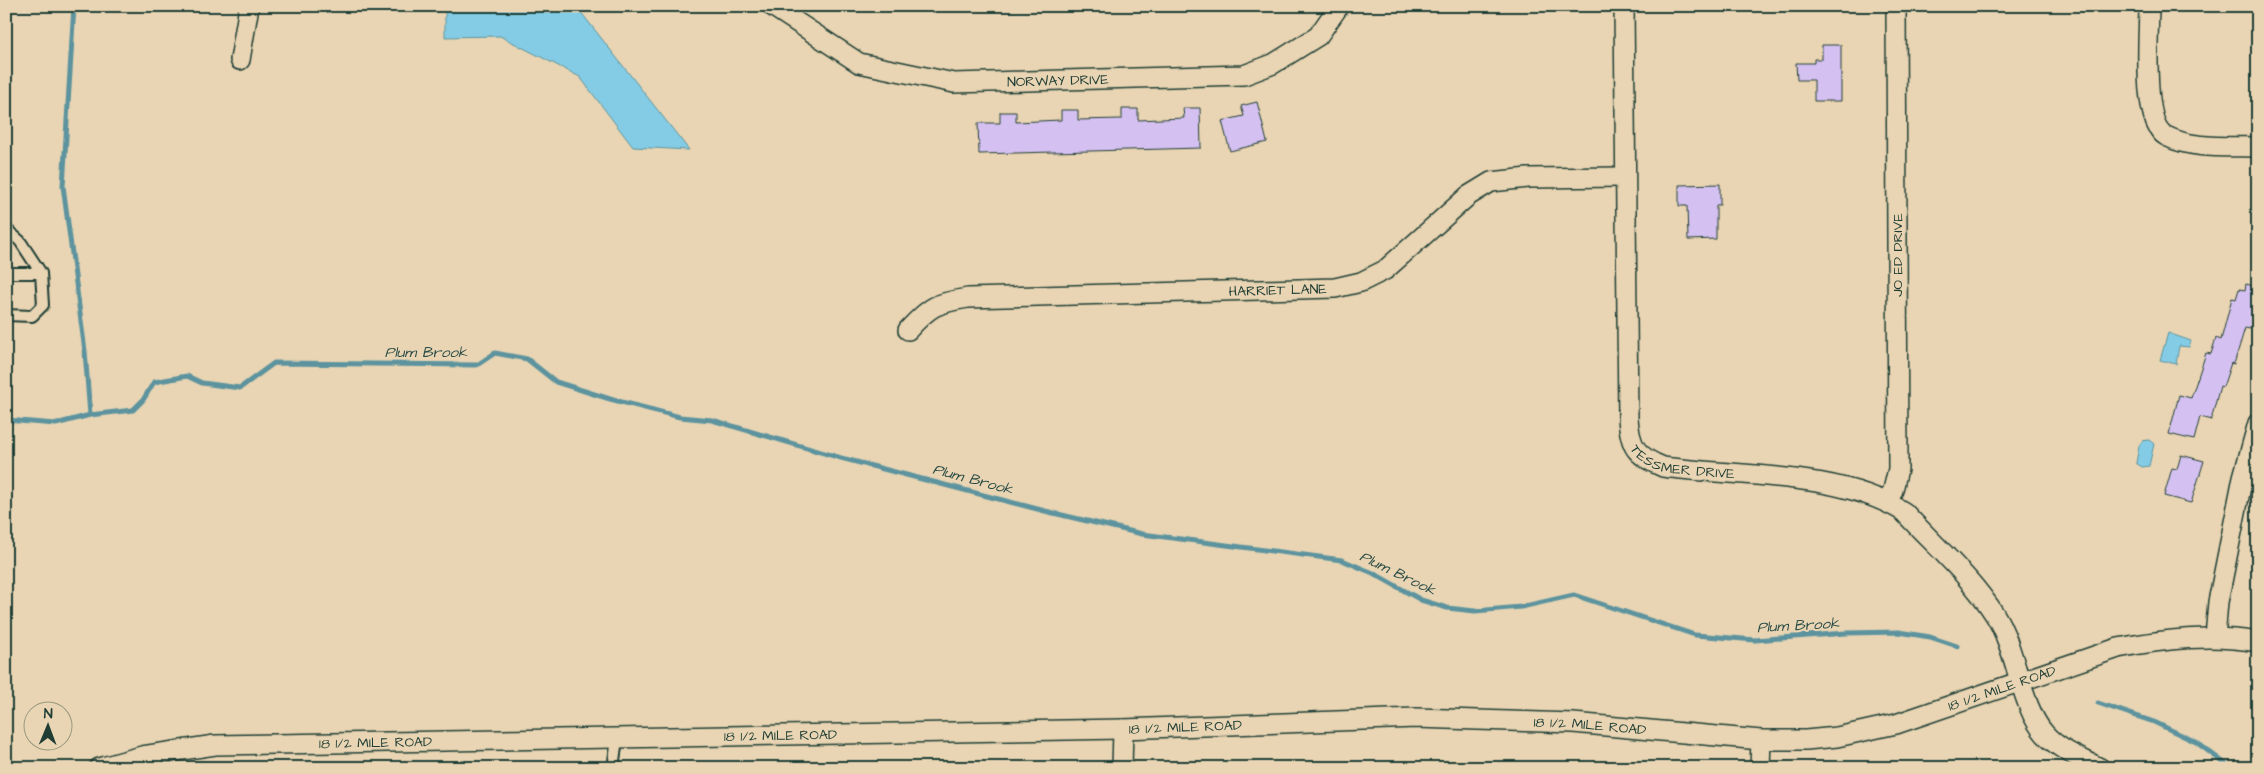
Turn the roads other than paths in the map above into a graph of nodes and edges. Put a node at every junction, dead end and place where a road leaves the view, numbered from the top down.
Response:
1 (249, 6) edge
2 (772, 6) edge
3 (1624, 6) edge
4 (1896, 6) edge
5 (2149, 6) edge
6 (1339, 7) edge
7 (240, 60) dead end
8 (2258, 147) edge
9 (1624, 177) junction
10 (6, 229) edge
11 (41, 273) junction
12 (6, 274) edge
13 (6, 315) edge
14 (908, 330) dead end
15 (2258, 423) edge
16 (1888, 502) junction
17 (2215, 637) junction
18 (2258, 642) edge
19 (2021, 679) junction
20 (1123, 729) junction
21 (616, 739) junction
22 (1760, 740) junction
23 (119, 765) edge
24 (100, 768) edge
25 (613, 768) edge
26 (1122, 768) edge
27 (1760, 768) edge
28 (2100, 768) edge

1 - 7 street
2 - 6 street, NORWAY DRIVE
3 - 9 street, TESSMER DRIVE
4 - 16 street, JO ED DRIVE
5 - 8 street
9 - 14 street, HARRIET LANE
9 - 16 street, TESSMER DRIVE
10 - 11 lane
11 - 12 lane
11 - 13 lane
15 - 17 street
16 - 19 street, TESSMER DRIVE
17 - 18 street, 18 1/2 MILE ROAD
17 - 19 street, 18 1/2 MILE ROAD
19 - 22 street, 18 1/2 MILE ROAD
19 - 28 street, TESSMER DRIVE
20 - 21 street, 18 1/2 MILE ROAD
20 - 22 street, 18 1/2 MILE ROAD
20 - 26 street
21 - 23 street, 18 1/2 MILE ROAD
21 - 25 lane
22 - 27 street
23 - 24 street, 18 1/2 MILE ROAD

